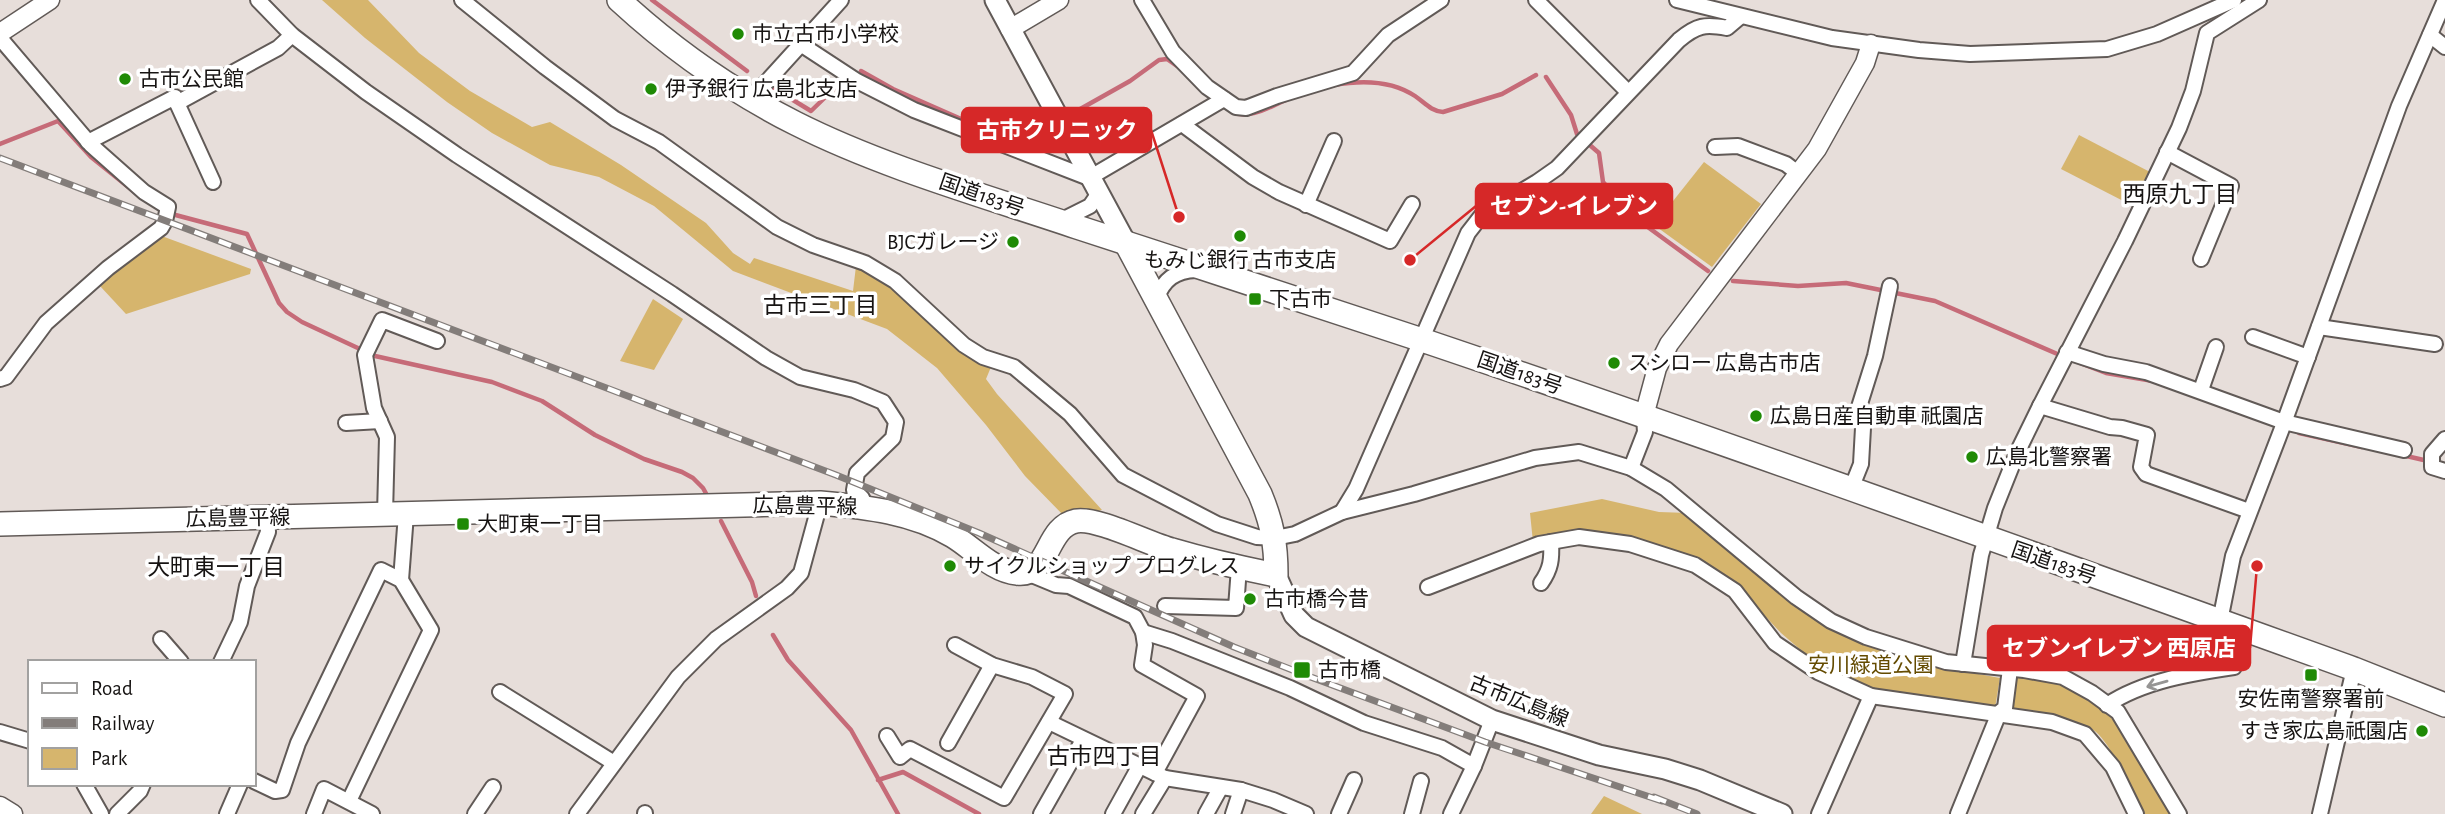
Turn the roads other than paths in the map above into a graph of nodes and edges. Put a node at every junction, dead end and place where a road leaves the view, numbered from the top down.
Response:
1 (50, 0) edge
2 (258, 0) edge
3 (463, 0) edge
4 (619, 0) edge
5 (841, 0) edge
6 (995, 0) edge
7 (1059, 0) edge
8 (1142, 0) edge
9 (1441, 0) edge
10 (1536, 0) edge
11 (1677, 0) edge
12 (2234, 0) edge
13 (2259, 0) edge
14 (2445, 0) edge
15 (1740, 17) junction
16 (1010, 29) junction
17 (292, 35) junction
18 (2430, 35) junction
19 (0, 36) edge
20 (1871, 44) junction
21 (802, 45) junction
22 (2445, 47) edge
23 (1628, 92) junction
24 (752, 98) junction
25 (1219, 101) junction
26 (177, 103) junction
27 (1182, 124) junction
28 (1334, 141) dead end
29 (89, 142) junction
30 (1715, 146) dead end
31 (2167, 152) junction
32 (1799, 174) junction
33 (213, 182) dead end
34 (1094, 186) junction
35 (1412, 204) dead end
36 (1306, 205) junction
37 (1060, 221) junction
38 (1126, 243) junction
39 (2201, 259) dead end
40 (1212, 270) junction
41 (1889, 291) dead end
42 (1156, 299) junction
43 (2319, 327) junction
44 (2253, 337) dead end
45 (1422, 340) junction
46 (437, 341) dead end
47 (2435, 344) dead end
48 (2216, 347) dead end
49 (2064, 357) junction
50 (2308, 357) junction
51 (0, 379) edge
52 (2201, 390) junction
53 (2040, 406) junction
54 (1644, 415) junction
55 (380, 421) junction
56 (346, 423) dead end
57 (2283, 426) junction
58 (2445, 439) edge
59 (2403, 450) dead end
60 (2436, 464) edge
61 (1631, 468) junction
62 (1851, 489) junction
63 (820, 503) junction
64 (866, 507) junction
65 (1342, 512) junction
66 (2249, 512) junction
67 (396, 514) junction
68 (267, 517) junction
69 (0, 524) edge
70 (1275, 538) junction
71 (1985, 539) junction
72 (1551, 542) junction
73 (1240, 567) junction
74 (1027, 573) junction
75 (1276, 575) junction
76 (401, 580) junction
77 (1541, 583) dead end
78 (1428, 587) dead end
79 (1165, 606) dead end
80 (2220, 621) junction
81 (2246, 631) junction
82 (1143, 632) junction
83 (161, 639) dead end
84 (955, 645) dead end
85 (179, 660) edge
86 (221, 660) edge
87 (1964, 664) junction
88 (992, 665) junction
89 (2010, 669) junction
90 (2354, 669) junction
91 (500, 692) dead end
92 (1871, 696) junction
93 (2107, 705) junction
94 (2445, 705) edge
95 (1999, 713) junction
96 (1493, 719) junction
97 (1049, 722) junction
98 (0, 732) edge
99 (887, 736) dead end
100 (28, 740) edge
101 (1083, 740) junction
102 (948, 743) dead end
103 (614, 763) junction
104 (1474, 766) junction
105 (1139, 767) junction
106 (1160, 775) junction
107 (1354, 780) dead end
108 (1421, 781) dead end
109 (256, 782) edge
110 (85, 786) edge
111 (142, 786) edge
112 (239, 786) edge
113 (493, 787) dead end
114 (1221, 787) junction
115 (1241, 790) junction
116 (349, 802) junction
117 (0, 806) edge
118 (13, 814) edge
119 (101, 814) edge
120 (117, 814) edge
121 (227, 814) edge
122 (314, 814) edge
123 (372, 814) edge
124 (475, 814) edge
125 (578, 814) edge
126 (1041, 814) edge
127 (1113, 814) edge
128 (1143, 814) edge
129 (1206, 814) edge
130 (1233, 814) edge
131 (1306, 814) edge
132 (1339, 814) edge
133 (1412, 814) edge
134 (1451, 814) edge
135 (1782, 814) edge
136 (1819, 814) edge
137 (1958, 814) edge
138 (2136, 814) edge
139 (2179, 814) edge
140 (2320, 814) edge

1 - 19 street
2 - 17 street
3 - 70 street
4 - 24 main road, 国道183号
5 - 21 street
6 - 16 main road
7 - 16 street
8 - 25 street
9 - 25 street
10 - 23 street
11 - 15 street
12 - 20 street
13 - 31 street
14 - 18 street
15 - 20 street
15 - 23 street
16 - 34 main road
17 - 26 street
17 - 64 street
18 - 22 street
18 - 43 street
19 - 29 street
20 - 32 street
21 - 24 street
21 - 34 street
23 - 45 street
24 - 37 main road, 国道183号
25 - 27 street
26 - 29 street
26 - 33 street
27 - 34 street
27 - 36 street
28 - 36 street
29 - 51 street
30 - 32 street
31 - 39 street
31 - 49 street
32 - 54 street
34 - 37 street
34 - 38 main road
35 - 36 street
37 - 38 main road, 国道183号
38 - 40 main road, 国道183号
38 - 42 main road
40 - 42 street
40 - 45 main road, 国道183号
41 - 62 street
42 - 70 main road
43 - 47 street
43 - 50 street
44 - 50 street
45 - 54 main road, 国道183号
45 - 65 street
46 - 55 street
48 - 52 street
49 - 52 street
49 - 53 street
50 - 57 street
52 - 57 street
53 - 66 street
53 - 71 street
54 - 61 street
54 - 62 main road, 国道183号
55 - 56 street
55 - 67 street
57 - 59 street
57 - 66 street
58 - 60 street
61 - 65 street
61 - 87 street
62 - 71 main road, 国道183号
63 - 64 main road, 広島豊平線
63 - 67 main road, 広島豊平線
63 - 103 street
64 - 74 main road, 広島豊平線
65 - 70 street
66 - 80 street
67 - 68 main road, 広島豊平線
67 - 76 street
68 - 69 main road, 広島豊平線
68 - 86 street
70 - 75 main road
71 - 80 main road, 国道183号
71 - 87 street
72 - 77 street
72 - 78 street
72 - 92 street
73 - 74 main road
73 - 75 main road
73 - 79 street
74 - 82 street
75 - 96 main road, 古市広島線
76 - 109 street
76 - 116 street
80 - 81 main road, 国道183号
81 - 90 main road, 国道183号
81 -> 93 street
82 - 104 street
82 - 106 street
83 - 85 street
84 - 88 street
87 - 89 street
88 - 97 street
88 - 102 street
89 - 93 street
89 - 95 street
90 - 94 main road, 国道183号
90 - 140 street
91 - 103 street
92 - 95 street
92 - 136 street
93 - 139 street
95 - 137 street
95 - 138 street
96 - 104 street
96 - 135 main road, 古市広島線
97 - 99 street
97 - 101 street
98 - 100 street
101 - 105 street
101 - 126 street
103 - 125 street
104 - 134 street
105 - 106 street
105 - 127 street
106 - 114 street
106 - 128 street
107 - 132 street
108 - 133 street
110 - 119 street
111 - 120 street
112 - 121 street
113 - 124 street
114 - 115 street
114 - 129 street
115 - 130 street
115 - 131 street
116 - 122 street
116 - 123 street
117 - 118 street

